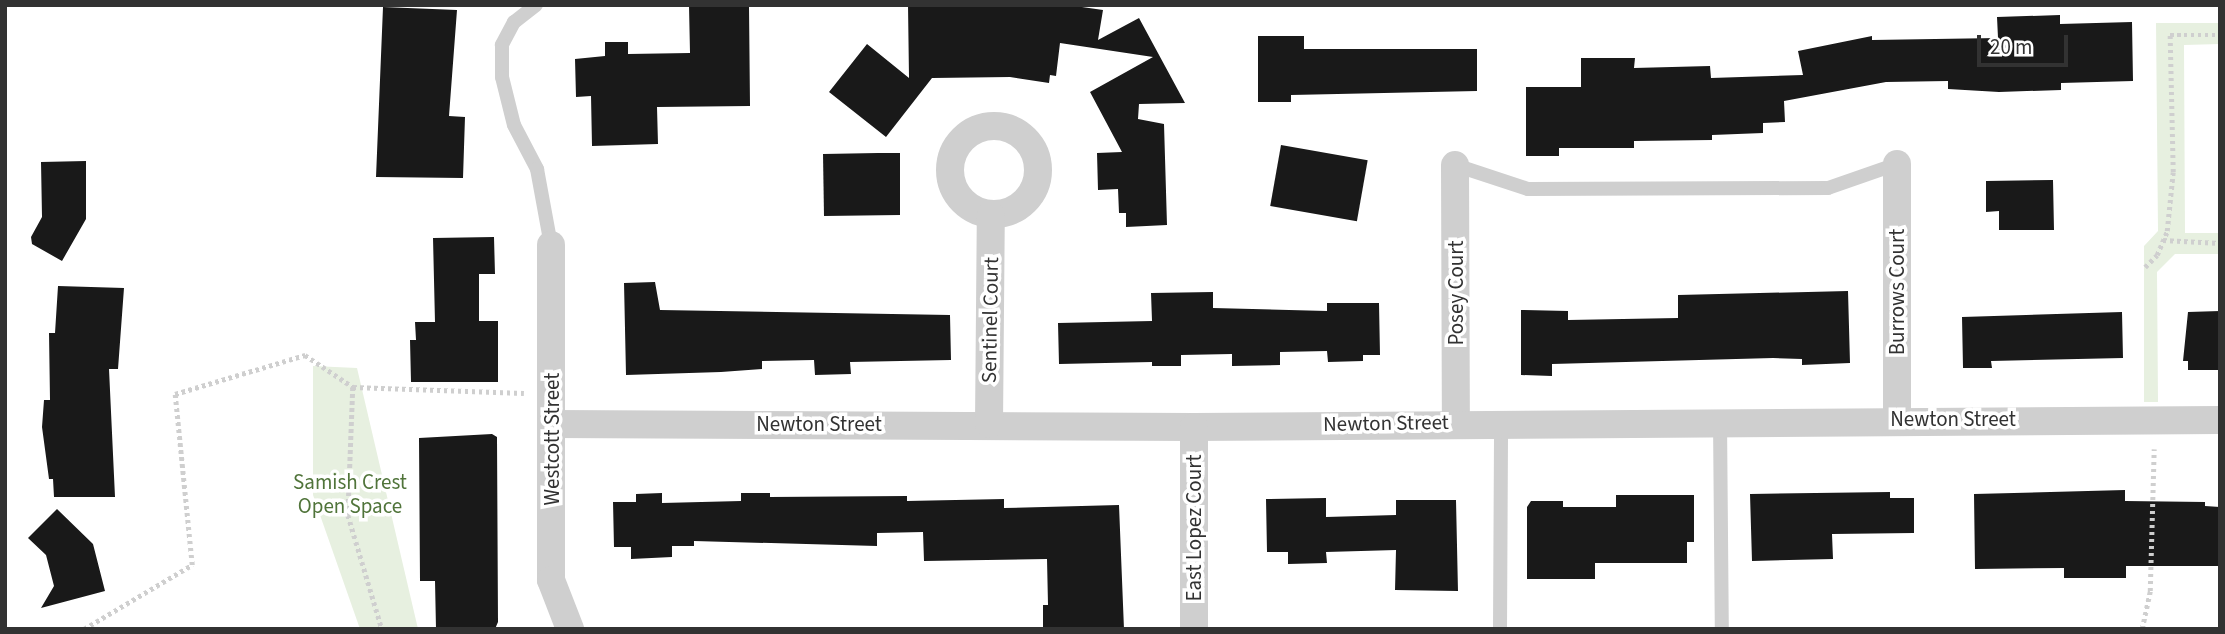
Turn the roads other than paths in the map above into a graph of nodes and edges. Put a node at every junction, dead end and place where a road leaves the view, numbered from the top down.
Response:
1 (536, 5) edge
2 (1897, 164) joint
3 (1455, 165) joint
4 (991, 215) dead end
5 (551, 245) joint
6 (1897, 419) junction
7 (1720, 420) junction
8 (2220, 420) edge
9 (1456, 422) junction
10 (1501, 422) junction
11 (552, 424) junction
12 (989, 424) junction
13 (1194, 427) junction
14 (570, 629) edge
15 (1194, 629) edge
16 (1500, 629) edge
17 (1722, 629) edge

1 - 5 lane
2 - 3 lane
2 - 6 street, Burrows Court
3 - 9 street, Posey Court
4 - 12 street, Sentinel Court
5 - 11 street, Westcott Street
6 - 7 street, Newton Street
6 - 8 street, Newton Street
7 - 10 street, Newton Street
7 - 17 lane
9 - 10 street, Newton Street
9 - 13 street, Newton Street
10 - 16 lane
11 - 12 street, Newton Street
11 - 14 street, Westcott Street
12 - 13 street, Newton Street
13 - 15 street, East Lopez Court

